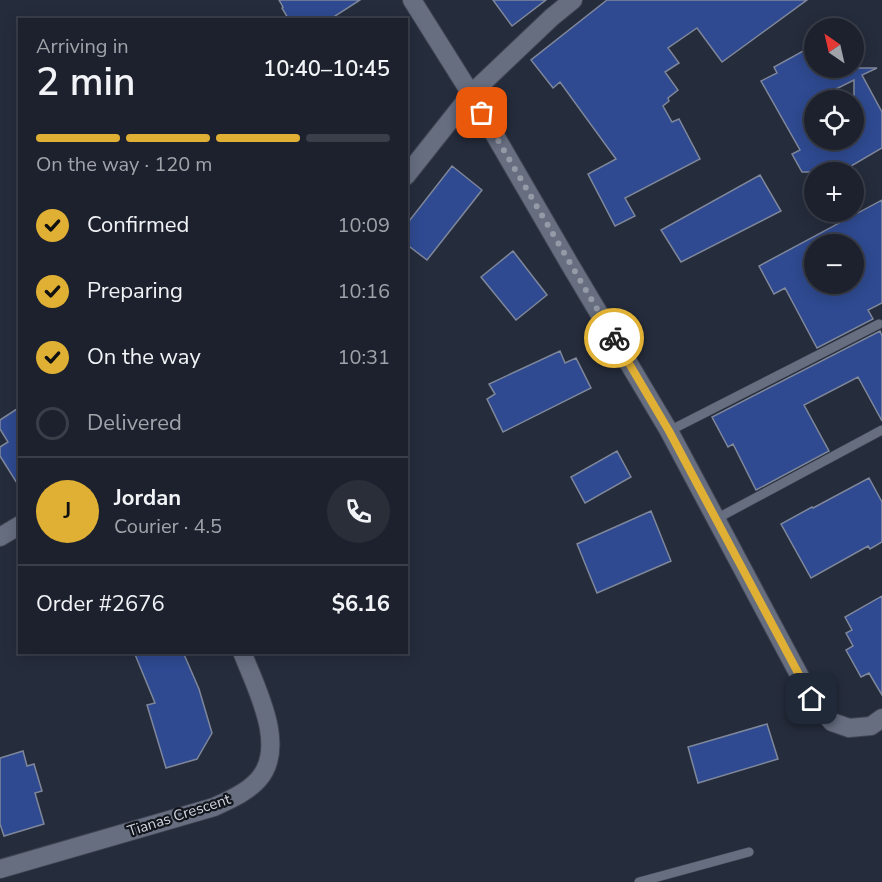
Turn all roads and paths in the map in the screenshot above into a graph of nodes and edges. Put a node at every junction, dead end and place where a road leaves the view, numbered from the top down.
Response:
1 (412, 0) edge
2 (573, 0) edge
3 (471, 94) junction
4 (408, 173) edge
5 (879, 324) dead end
6 (882, 430) edge
7 (669, 431) junction
8 (716, 519) junction
9 (18, 526) edge
10 (0, 537) edge
11 (243, 654) edge
12 (882, 718) edge
13 (749, 852) dead end
14 (0, 869) edge
15 (639, 882) edge

1 - 3 street
2 - 3 street
3 - 4 street
3 - 7 street
5 - 7 lane
6 - 8 lane
7 - 8 street
8 - 12 street
9 - 10 street
11 - 14 street, Tianas Crescent
13 - 15 lane

